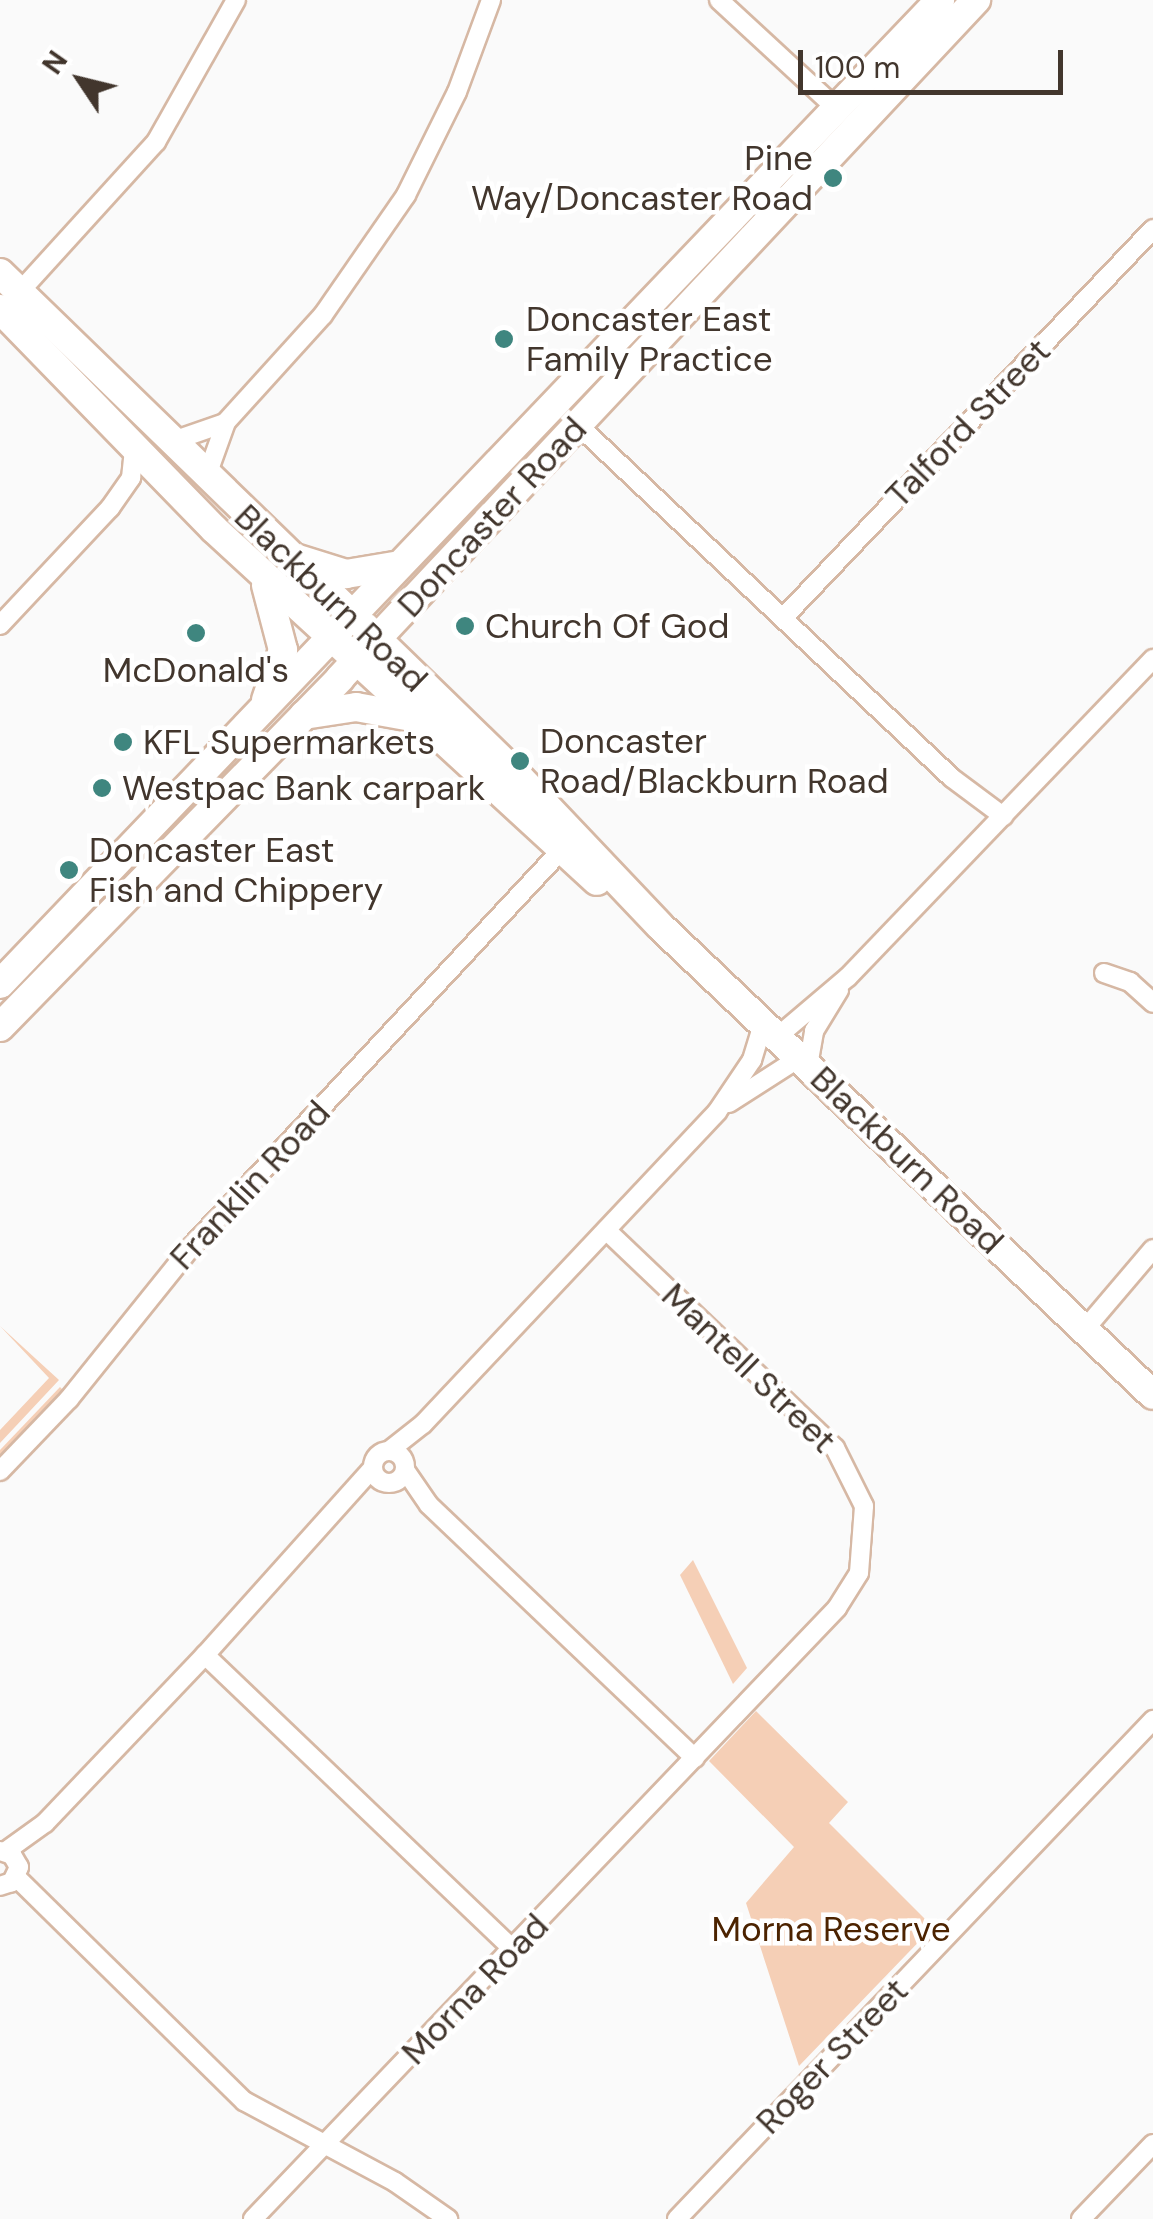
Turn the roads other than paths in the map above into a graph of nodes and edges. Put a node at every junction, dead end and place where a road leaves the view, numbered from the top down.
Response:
1 (236, 0) edge
2 (491, 0) edge
3 (719, 0) edge
4 (940, 0) edge
5 (976, 0) edge
6 (837, 109) junction
7 (1153, 229) edge
8 (3, 288) edge
9 (226, 422) junction
10 (578, 425) junction
11 (164, 438) junction
12 (142, 456) junction
13 (206, 478) junction
14 (281, 553) junction
15 (396, 565) junction
16 (260, 573) junction
17 (783, 618) junction
18 (0, 625) edge
19 (341, 628) junction
20 (365, 650) junction
21 (1153, 660) edge
22 (304, 715) junction
23 (418, 719) junction
24 (256, 720) junction
25 (997, 822) junction
26 (566, 848) junction
27 (1104, 973) dead end
28 (848, 978) junction
29 (0, 984) edge
30 (1153, 1004) edge
31 (0, 1027) edge
32 (770, 1030) junction
33 (803, 1062) junction
34 (717, 1112) junction
35 (606, 1230) junction
36 (1153, 1248) edge
37 (1080, 1326) junction
38 (1153, 1394) edge
39 (424, 1424) junction
40 (390, 1450) junction
41 (373, 1468) junction
42 (0, 1471) edge
43 (397, 1475) junction
44 (352, 1499) junction
45 (205, 1656) junction
46 (1153, 1720) edge
47 (694, 1758) junction
48 (45, 1823) junction
49 (3, 1851) edge
50 (7, 1882) edge
51 (513, 1949) junction
52 (1153, 2144) edge
53 (324, 2146) junction
54 (254, 2219) edge
55 (448, 2219) edge
56 (677, 2219) edge
57 (1081, 2219) edge

1 - 8 street
2 - 9 street
3 - 6 street
4 - 6 main road, Doncaster Road
5 - 10 main road, Doncaster Road
6 - 15 main road, Doncaster Road
7 - 17 street, Talford Street
8 - 11 main road, Blackburn Road
8 - 12 main road, Blackburn Road
9 - 11 street
9 - 13 street
10 - 17 street
10 - 20 main road, Doncaster Road
11 - 12 street
11 - 13 main road, Blackburn Road
12 - 16 main road, Blackburn Road
12 - 18 street
13 - 14 main road, Blackburn Road
14 - 15 main road
14 - 19 main road, Blackburn Road
15 - 19 main road, Doncaster Road
16 - 19 main road, Blackburn Road
16 - 24 main road
17 - 25 street
19 - 20 main road, Blackburn Road
19 - 24 main road, Doncaster Road
20 - 22 main road, Doncaster Road
20 - 23 main road, Blackburn Road
20 - 26 main road, Blackburn Road
21 - 25 street
22 - 23 main road
22 - 31 main road, Doncaster Road
23 - 26 main road, Blackburn Road
24 - 29 main road, Doncaster Road
25 - 28 street
26 - 32 main road, Blackburn Road
26 - 42 street, Franklin Road
27 - 30 street
28 - 32 street
28 - 33 street
32 - 33 main road, Blackburn Road
32 - 34 street
33 - 34 street
33 - 37 main road, Blackburn Road
34 - 35 street
35 - 39 street
35 - 47 street, Mantell Street
36 - 37 street
37 - 38 main road, Blackburn Road
39 - 40 street
39 - 43 street
40 - 41 street
40 - 43 street
41 - 43 street
41 - 44 street
43 - 44 street
43 - 47 street
44 - 45 street
45 - 48 street
45 - 51 street
46 - 56 street, Roger Street
47 - 51 street, Morna Road
48 - 49 street
48 - 50 street
49 - 50 street
50 - 53 street
51 - 53 street, Morna Road
52 - 57 street
53 - 54 street, Morna Road
53 - 55 street

